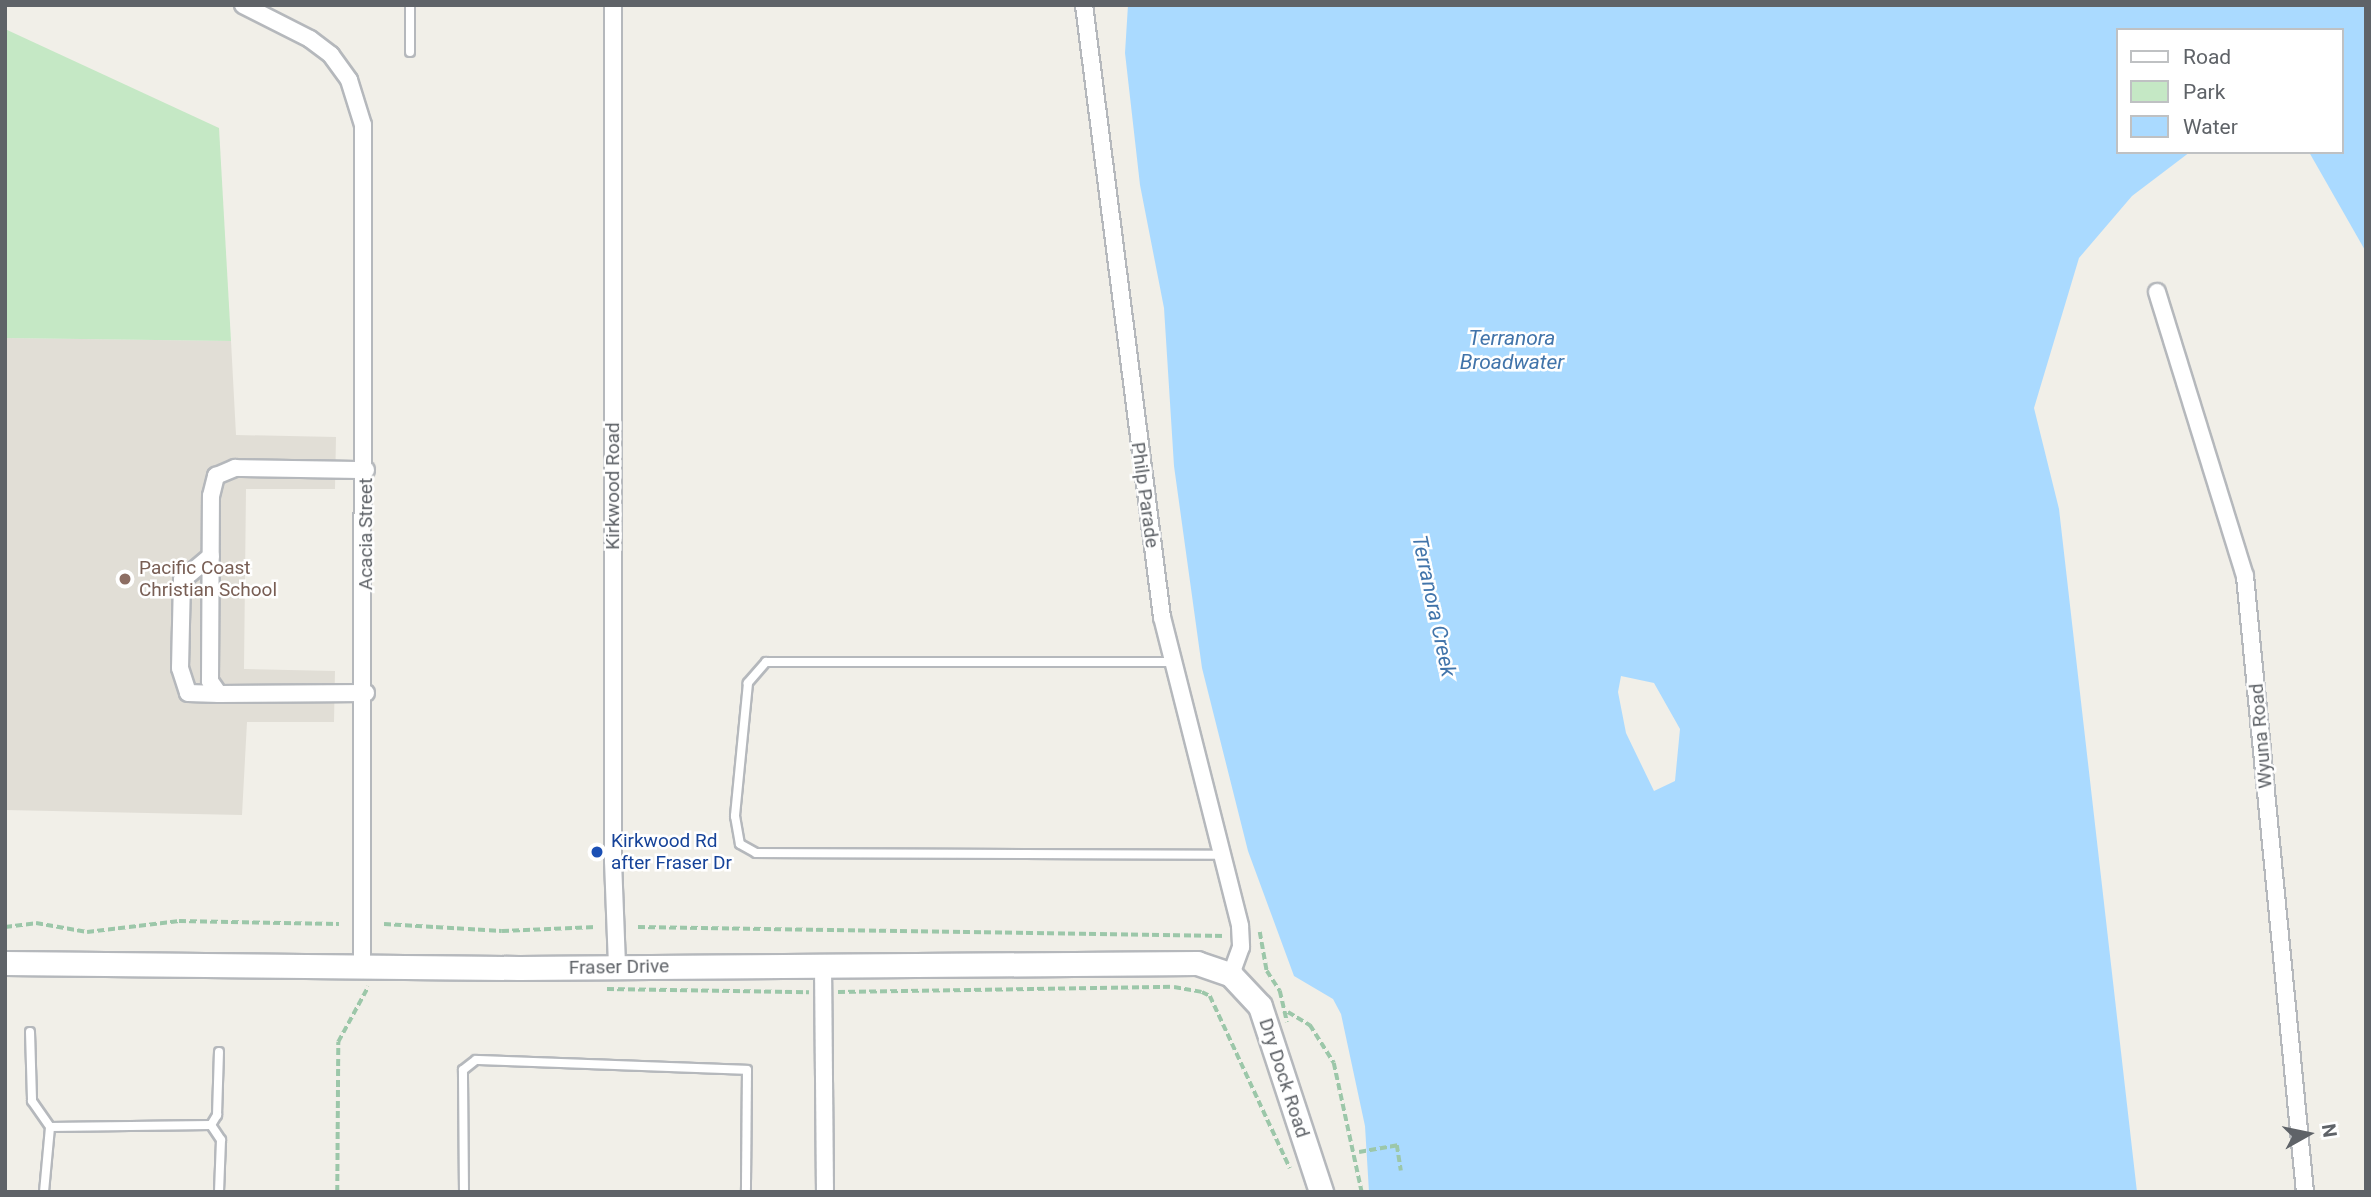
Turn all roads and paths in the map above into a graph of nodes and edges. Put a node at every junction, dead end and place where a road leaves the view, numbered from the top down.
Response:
1 (243, 5) edge
2 (410, 5) edge
3 (613, 5) edge
4 (1084, 5) edge
5 (410, 51) dead end
6 (2157, 292) dead end
7 (366, 470) junction
8 (211, 556) junction
9 (1171, 662) junction
10 (366, 693) junction
11 (219, 694) junction
12 (1221, 855) junction
13 (339, 924) dead end
14 (384, 924) dead end
15 (5, 927) edge
16 (596, 927) dead end
17 (638, 927) dead end
18 (1228, 936) dead end
19 (5, 963) edge
20 (823, 964) junction
21 (362, 965) junction
22 (617, 967) junction
23 (1231, 975) junction
24 (379, 987) dead end
25 (601, 989) dead end
26 (823, 992) junction
27 (1286, 1010) dead end
28 (30, 1032) dead end
29 (219, 1052) dead end
30 (211, 1125) junction
31 (50, 1127) junction
32 (1359, 1152) dead end
33 (1401, 1171) dead end
34 (1296, 1180) dead end
35 (44, 1192) edge
36 (219, 1192) edge
37 (337, 1192) edge
38 (464, 1192) edge
39 (746, 1192) edge
40 (825, 1192) edge
41 (1321, 1192) edge
42 (1362, 1192) edge
43 (2305, 1192) edge

1 - 7 street, Acacia Street
2 - 5 lane
3 - 22 street, Kirkwood Road
4 - 9 street, Philp Parade
6 - 43 street, Wyuna Road
7 - 8 street
7 - 10 street, Acacia Street
8 - 11 street
8 - 11 street
9 - 12 street, Philp Parade
9 - 12 lane
10 - 11 street
10 - 21 street, Acacia Street
12 - 23 street, Philp Parade
13 - 15 path
14 - 16 path
17 - 18 path
19 - 21 street, Fraser Drive
20 - 22 street, Fraser Drive
20 - 23 street, Fraser Drive
20 - 26 street
21 - 22 street, Fraser Drive
23 - 41 street, Dry Dock Road
24 - 37 path
25 - 26 path
26 - 34 path
26 - 40 street
27 - 42 path
28 - 31 lane
29 - 30 lane
30 - 31 lane
30 - 36 lane
31 - 35 lane
32 - 33 path
38 - 39 lane

